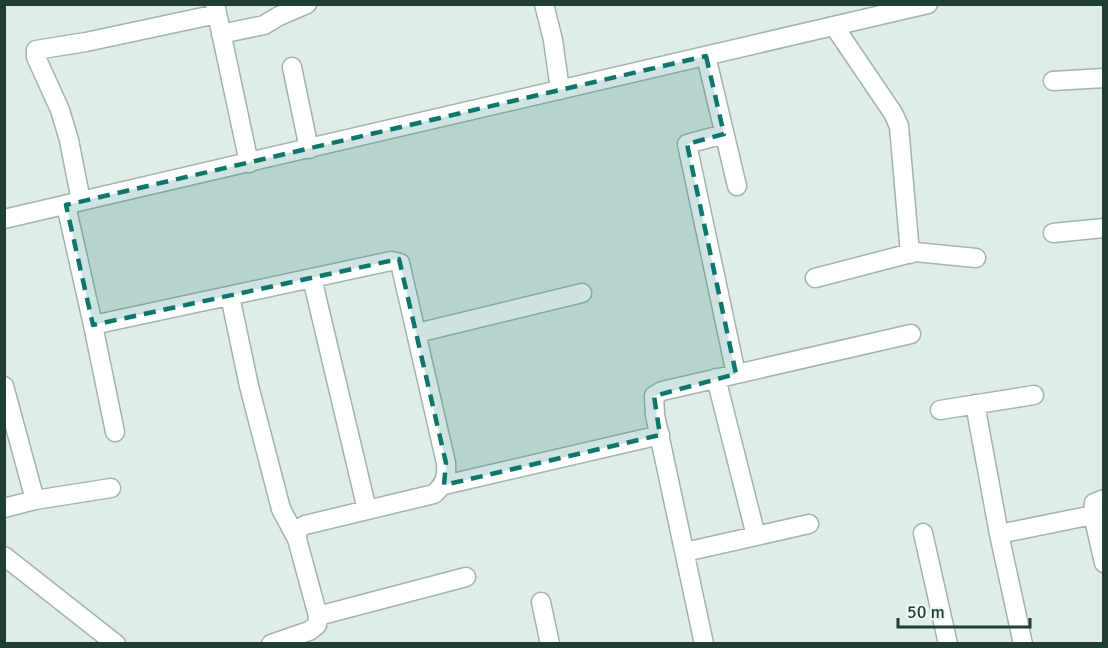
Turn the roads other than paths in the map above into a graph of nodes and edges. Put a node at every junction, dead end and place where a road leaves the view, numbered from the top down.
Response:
1 (307, 4) edge
2 (544, 4) edge
3 (928, 5) edge
4 (216, 9) edge
5 (834, 26) junction
6 (221, 34) junction
7 (706, 56) junction
8 (292, 67) dead end
9 (1104, 78) edge
10 (1053, 81) dead end
11 (560, 90) junction
12 (724, 134) junction
13 (309, 149) junction
14 (249, 163) junction
15 (737, 186) dead end
16 (73, 203) junction
17 (4, 219) edge
18 (1104, 228) edge
19 (1053, 233) dead end
20 (910, 254) junction
21 (976, 258) dead end
22 (312, 278) junction
23 (815, 278) dead end
24 (582, 293) dead end
25 (230, 296) junction
26 (93, 325) junction
27 (417, 333) junction
28 (911, 334) dead end
29 (736, 374) junction
30 (716, 378) junction
31 (4, 386) edge
32 (1034, 395) dead end
33 (975, 404) junction
34 (940, 410) dead end
35 (115, 432) dead end
36 (660, 435) junction
37 (444, 485) junction
38 (111, 488) dead end
39 (1104, 499) edge
40 (35, 500) junction
41 (4, 507) edge
42 (367, 510) junction
43 (1093, 515) junction
44 (809, 524) dead end
45 (923, 533) dead end
46 (999, 534) junction
47 (756, 536) junction
48 (297, 539) junction
49 (685, 552) junction
50 (4, 556) edge
51 (1104, 563) edge
52 (466, 577) dead end
53 (541, 602) dead end
54 (318, 616) junction
55 (116, 644) edge
56 (271, 644) edge
57 (550, 644) edge
58 (704, 644) edge
59 (948, 644) edge
60 (1023, 644) edge

1 - 6 street
2 - 11 street
3 - 5 street
4 - 6 street
4 - 16 street
5 - 7 street
5 - 20 street
6 - 14 street
7 - 11 street
7 - 12 street
8 - 13 street
9 - 10 street
11 - 13 street
12 - 15 street
12 - 29 street
13 - 14 street
14 - 16 street
16 - 17 street
16 - 26 street
18 - 19 street
20 - 21 street
20 - 23 street
22 - 25 street
22 - 27 street
22 - 42 street
24 - 27 street
25 - 26 street
25 - 48 street
26 - 35 street
27 - 37 street
28 - 29 street
29 - 30 street
30 - 36 street
30 - 47 street
31 - 40 street
32 - 33 street
33 - 34 street
33 - 46 street
36 - 37 street
36 - 49 street
37 - 42 street
38 - 40 street
39 - 43 street
40 - 41 street
42 - 48 street
43 - 46 street
43 - 51 street
44 - 47 street
45 - 59 street
46 - 60 street
47 - 49 street
48 - 54 street
49 - 58 street
50 - 55 street
52 - 54 street
53 - 57 street
54 - 56 street

